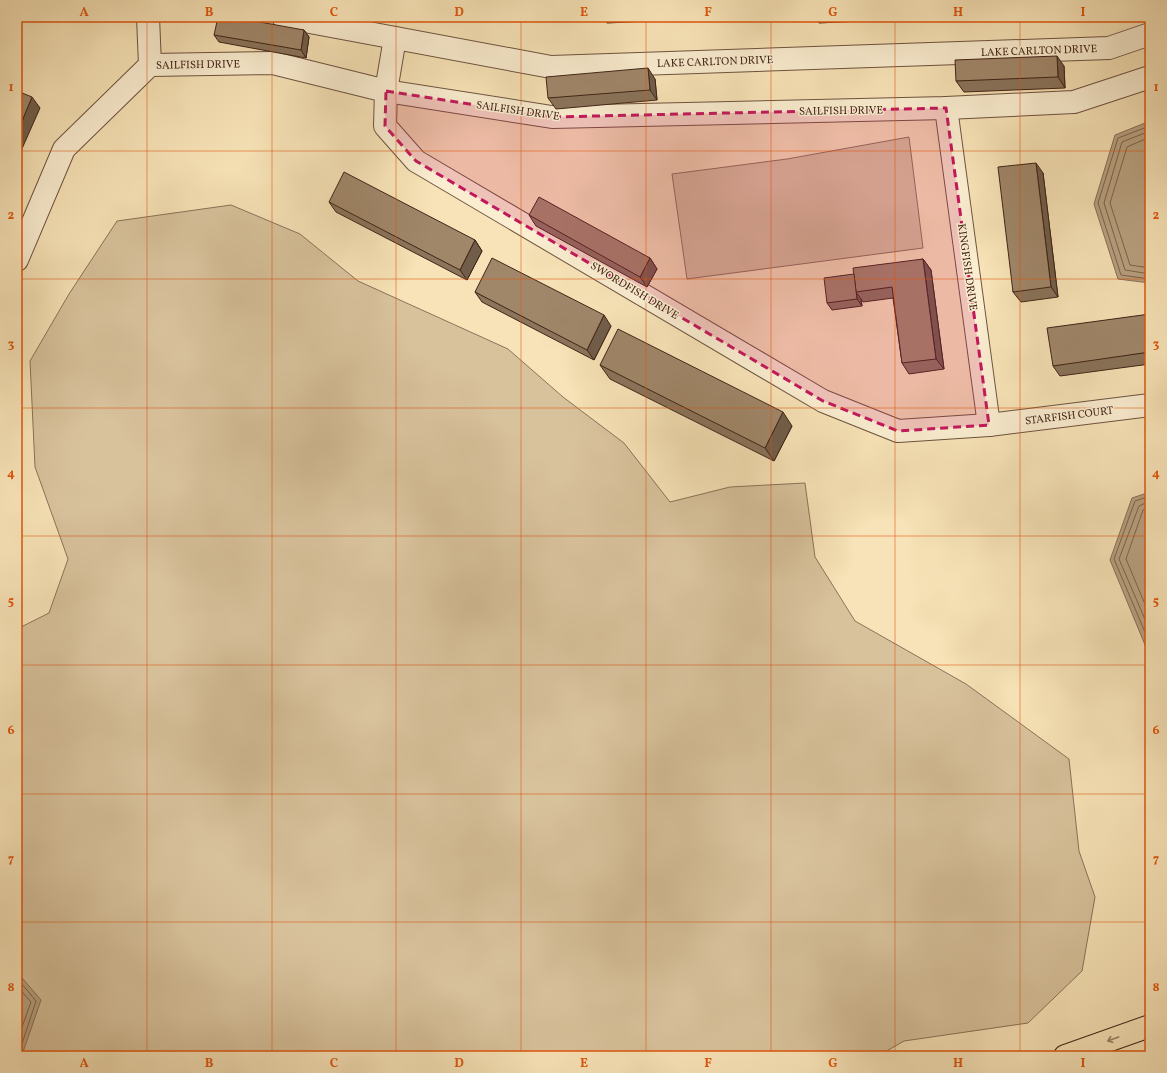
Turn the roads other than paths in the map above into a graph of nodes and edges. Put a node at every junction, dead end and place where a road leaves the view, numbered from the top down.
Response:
1 (148, 17) edge
2 (283, 17) edge
3 (1150, 34) edge
4 (395, 38) junction
5 (150, 65) junction
6 (1150, 76) edge
7 (386, 91) junction
8 (946, 108) junction
9 (17, 260) edge
10 (1150, 405) edge
11 (989, 425) junction
12 (1150, 1026) edge
13 (1065, 1056) edge

1 - 5 street
2 - 4 street, LAKE CARLTON DRIVE
3 - 4 street, LAKE CARLTON DRIVE
4 - 7 street, SWORDFISH DRIVE
5 - 7 street, SAILFISH DRIVE
5 - 9 street, SAILFISH DRIVE
6 - 8 street, SAILFISH DRIVE
7 - 8 street, SAILFISH DRIVE
7 - 11 street, SWORDFISH DRIVE
8 - 11 street, KINGFISH DRIVE
10 - 11 street, STARFISH COURT
12 -> 13 highway

